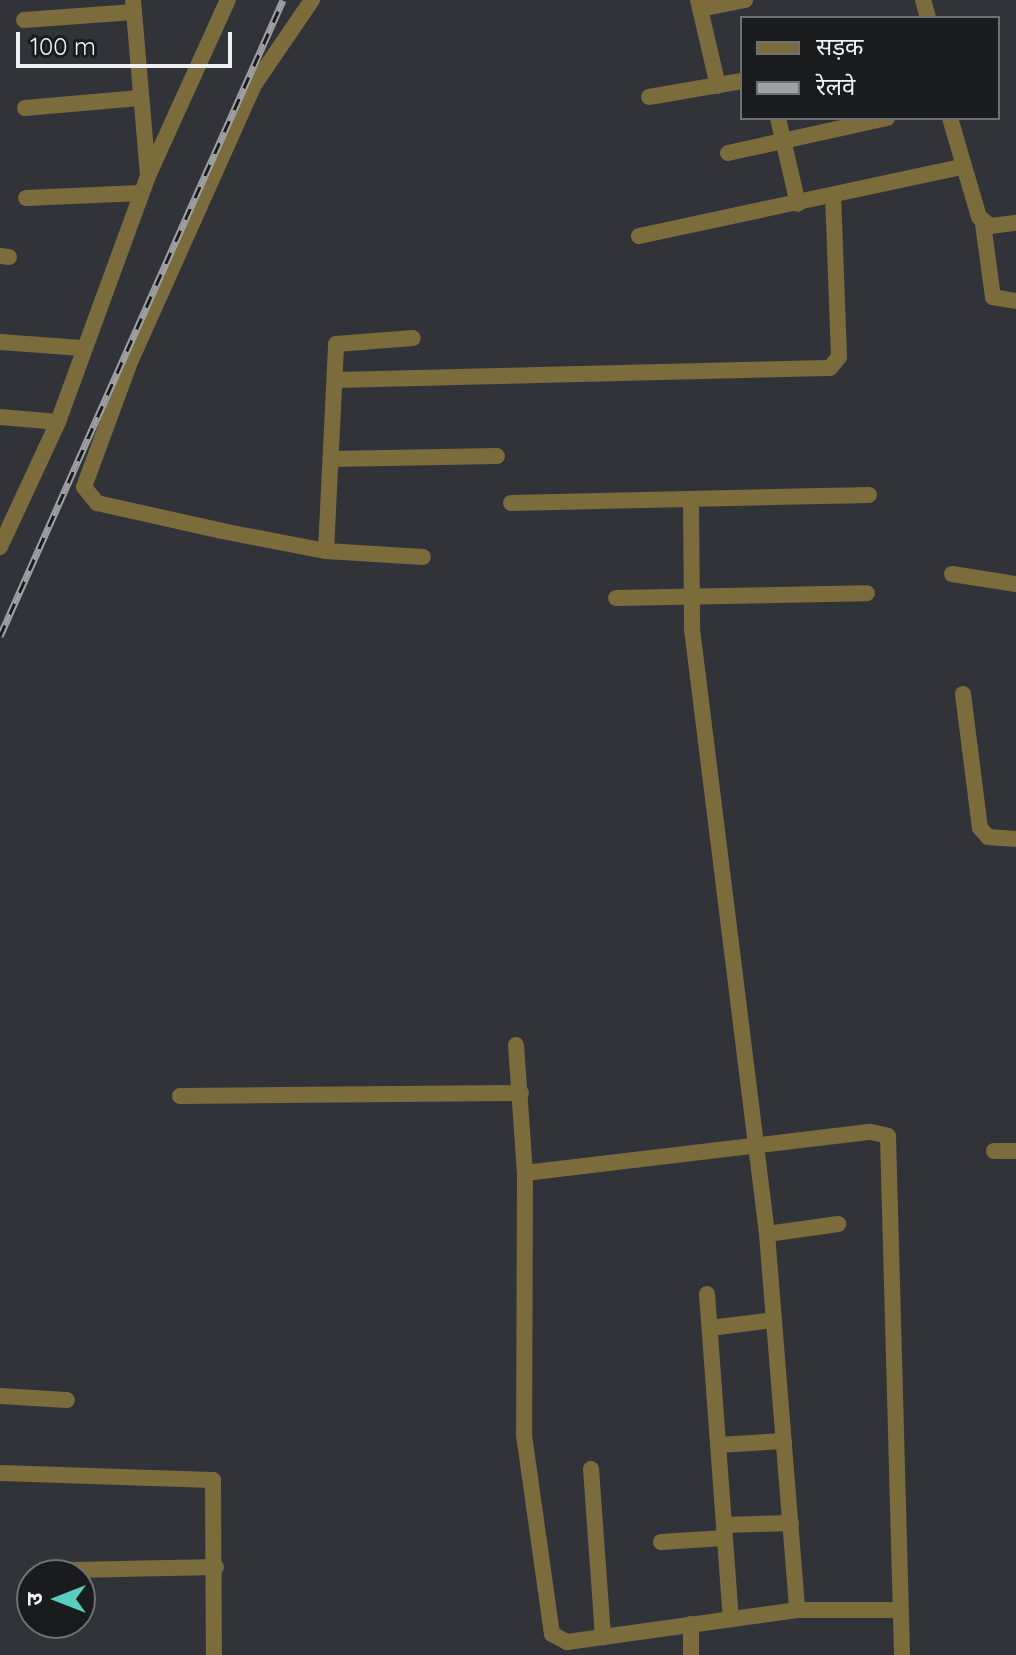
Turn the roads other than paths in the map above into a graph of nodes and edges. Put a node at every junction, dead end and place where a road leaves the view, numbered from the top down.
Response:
1 (228, 0) edge
2 (312, 0) edge
3 (745, 0) edge
4 (699, 5) edge
5 (134, 6) edge
6 (24, 20) dead end
7 (740, 81) edge
8 (718, 86) junction
9 (649, 97) dead end
10 (140, 98) junction
11 (25, 108) dead end
12 (778, 120) edge
13 (878, 120) edge
14 (950, 120) edge
15 (783, 141) junction
16 (728, 153) dead end
17 (962, 167) junction
18 (148, 176) junction
19 (141, 193) junction
20 (833, 197) junction
21 (26, 198) dead end
22 (798, 204) junction
23 (1016, 223) edge
24 (983, 224) junction
25 (639, 236) dead end
26 (1016, 301) edge
27 (413, 338) dead end
28 (0, 342) edge
29 (82, 348) junction
30 (336, 380) junction
31 (0, 417) edge
32 (58, 422) junction
33 (497, 456) dead end
34 (331, 459) junction
35 (869, 495) dead end
36 (691, 502) junction
37 (511, 503) dead end
38 (0, 547) edge
39 (326, 551) junction
40 (423, 557) dead end
41 (952, 574) dead end
42 (1016, 584) edge
43 (867, 593) dead end
44 (692, 596) junction
45 (616, 598) dead end
46 (963, 694) dead end
47 (1016, 839) edge
48 (516, 1045) dead end
49 (521, 1093) junction
50 (180, 1096) dead end
51 (751, 1149) junction
52 (994, 1151) dead end
53 (1016, 1151) edge
54 (525, 1173) junction
55 (838, 1224) dead end
56 (767, 1234) junction
57 (707, 1294) dead end
58 (774, 1320) junction
59 (710, 1328) junction
60 (0, 1396) edge
61 (67, 1400) dead end
62 (784, 1441) junction
63 (718, 1445) junction
64 (591, 1469) dead end
65 (0, 1473) edge
66 (791, 1523) junction
67 (724, 1532) junction
68 (661, 1542) dead end
69 (216, 1567) junction
70 (96, 1570) edge
71 (797, 1610) junction
72 (900, 1610) junction
73 (731, 1619) junction
74 (691, 1624) junction
75 (603, 1638) junction
76 (214, 1655) edge
77 (691, 1655) edge
78 (902, 1655) edge

1 - 18 street
2 - 39 street
3 - 4 street
4 - 8 street
5 - 6 street
5 - 10 street
7 - 8 street
8 - 9 street
10 - 11 street
10 - 18 street
12 - 15 street
13 - 15 street
14 - 17 street
15 - 16 street
15 - 22 street
17 - 20 street
17 - 24 street
18 - 19 street
19 - 21 street
19 - 29 street
20 - 22 street
20 - 30 street
22 - 25 street
23 - 24 street
24 - 26 street
27 - 30 street
28 - 29 street
29 - 32 street
30 - 34 street
31 - 32 street
32 - 38 street
33 - 34 street
34 - 39 street
35 - 36 street
36 - 37 street
36 - 44 street
39 - 40 street
41 - 42 street
43 - 44 street
44 - 45 street
44 - 51 street
46 - 47 street
48 - 49 street
49 - 50 street
49 - 54 street
51 - 54 street
51 - 56 street
51 - 72 street
52 - 53 street
54 - 75 street
55 - 56 street
56 - 58 street
57 - 59 street
58 - 59 street
58 - 62 street
59 - 63 street
60 - 61 street
62 - 63 street
62 - 66 street
63 - 67 street
64 - 75 street
65 - 69 street
66 - 67 street
66 - 71 street
67 - 68 street
67 - 73 street
69 - 70 street
69 - 76 street
71 - 72 street
71 - 73 street
72 - 78 street
73 - 74 street
74 - 75 street
74 - 77 street

